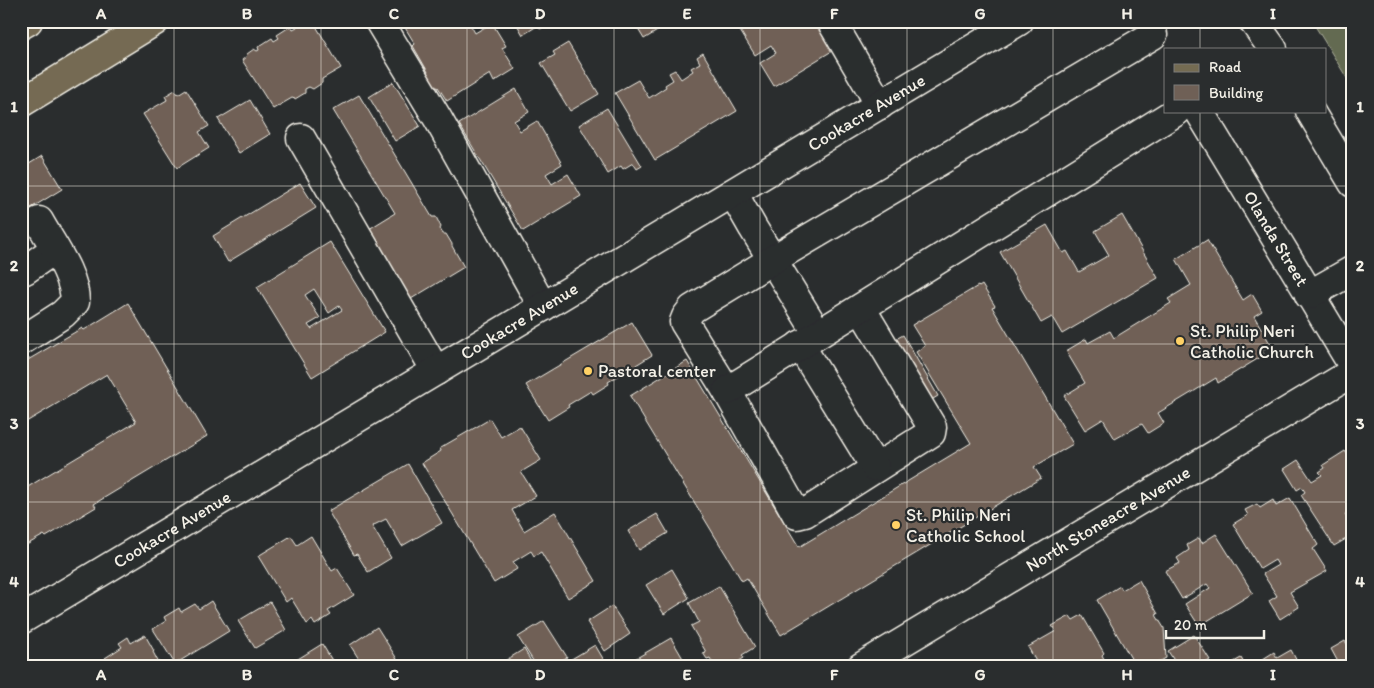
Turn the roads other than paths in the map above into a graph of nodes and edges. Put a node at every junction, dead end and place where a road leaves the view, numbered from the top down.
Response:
1 (28, 21) edge
2 (155, 21) edge
3 (379, 21) edge
4 (831, 21) edge
5 (1019, 21) edge
6 (1253, 21) edge
7 (21, 26) edge
8 (1154, 37) edge
9 (1269, 47) edge
10 (21, 103) edge
11 (880, 105) junction
12 (1176, 112) edge
13 (1200, 112) edge
14 (1311, 112) edge
15 (301, 138) dead end
16 (1353, 183) edge
17 (733, 193) junction
18 (39, 221) dead end
19 (55, 250) junction
20 (772, 260) junction
21 (21, 270) edge
22 (1353, 270) edge
23 (1309, 295) junction
24 (543, 307) junction
25 (860, 308) junction
26 (21, 340) edge
27 (809, 340) junction
28 (1353, 366) edge
29 (436, 371) junction
30 (1353, 372) edge
31 (726, 391) junction
32 (875, 467) junction
33 (21, 620) edge
34 (861, 667) edge

1 - 7 main road
2 - 10 main road
3 - 24 street
4 - 11 street
5 - 11 street, Cookacre Avenue
6 - 9 street
8 - 20 street
11 - 17 street, Cookacre Avenue
12 - 25 street
13 - 23 street, Olanda Street
14 - 16 street
15 - 29 street
17 - 20 street
17 - 24 street, Cookacre Avenue
18 - 19 street
19 - 21 street
19 - 26 street
20 - 27 street
20 - 31 street
22 - 23 street
23 - 28 street, Olanda Street
24 - 29 street, Cookacre Avenue
25 - 27 street
25 - 32 street
27 - 31 street
27 - 32 street
29 - 33 street, Cookacre Avenue
30 - 34 street, North Stoneacre Avenue
31 - 32 street

